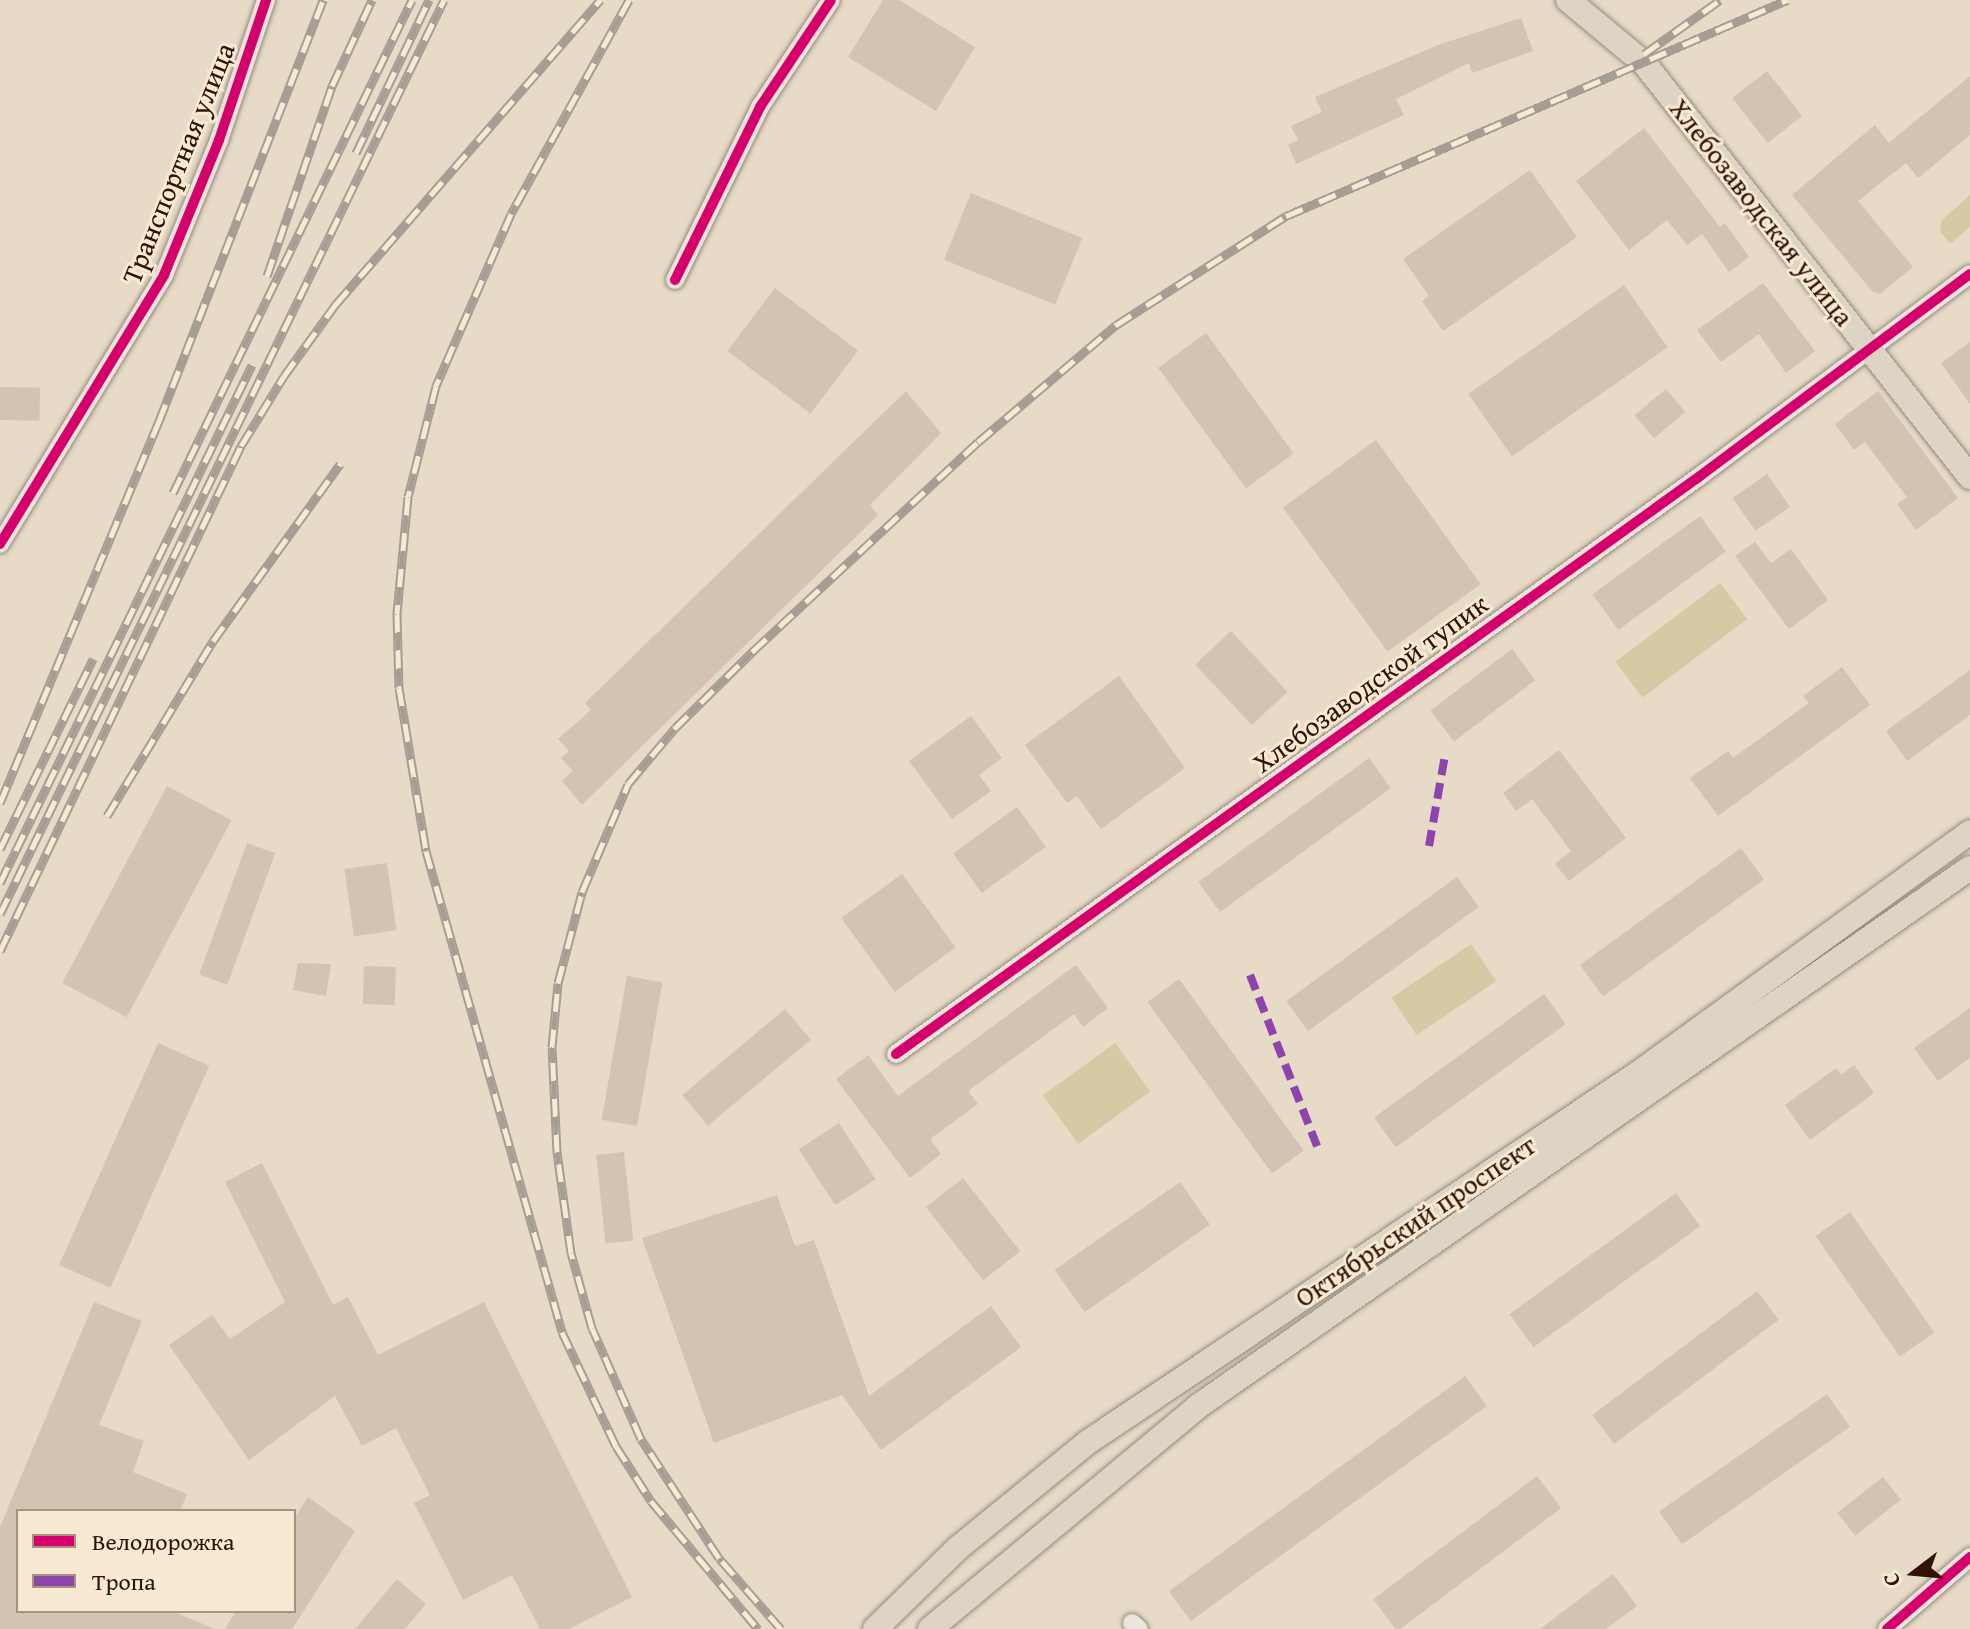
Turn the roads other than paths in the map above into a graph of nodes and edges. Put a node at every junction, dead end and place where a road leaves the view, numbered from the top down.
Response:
1 (266, 0) edge
2 (831, 0) edge
3 (1568, 0) edge
4 (1970, 274) edge
5 (675, 280) dead end
6 (1871, 351) junction
7 (1970, 477) edge
8 (0, 544) edge
9 (1970, 832) edge
10 (1970, 868) edge
11 (896, 1054) dead end
12 (1970, 1557) edge
13 (875, 1629) edge
14 (930, 1629) edge
15 (1887, 1629) edge

1 - 8 street, Транспортная улица
2 - 5 street
3 - 6 main road, Хлебозаводская улица
4 - 6 street, Хлебозаводской тупик
6 - 7 main road, Хлебозаводская улица
6 - 11 street, Хлебозаводской тупик
9 - 13 main road, Октябрьский проспект
10 - 14 main road, Октябрьский проспект
12 - 15 street

